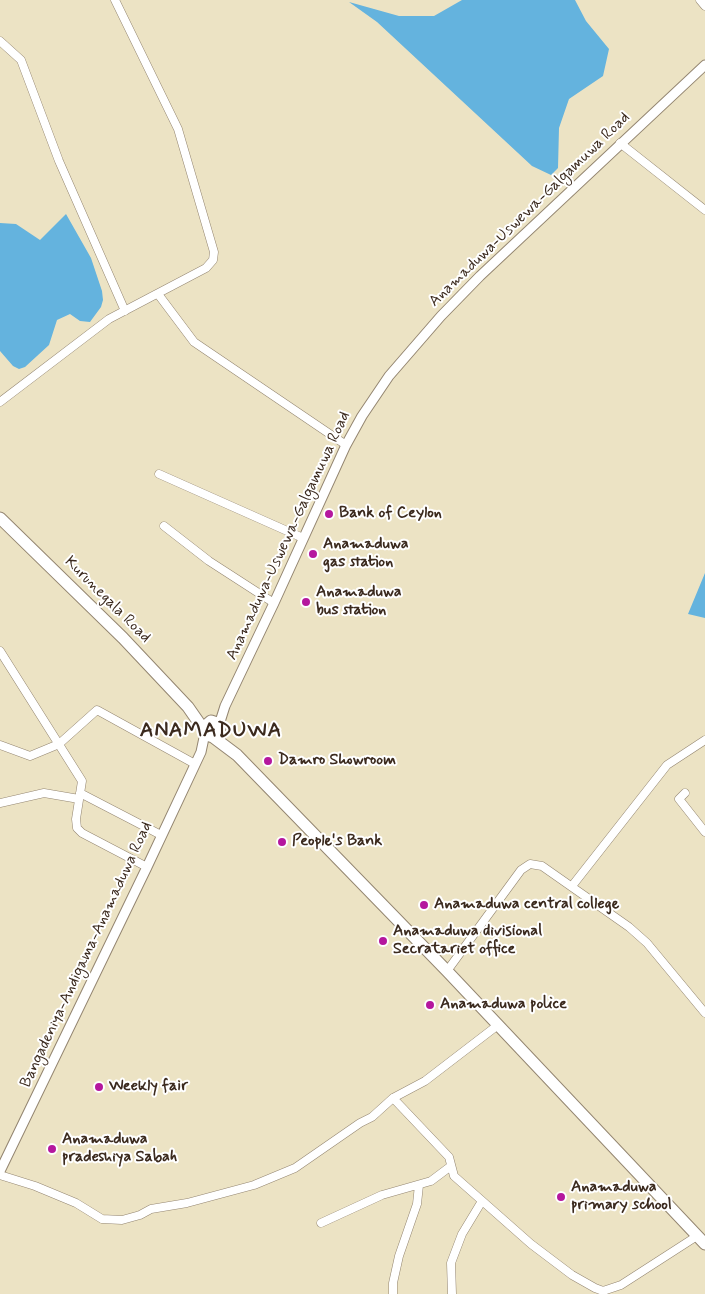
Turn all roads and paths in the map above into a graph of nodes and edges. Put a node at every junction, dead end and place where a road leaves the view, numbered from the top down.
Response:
1 (115, 0) edge
2 (700, 0) edge
3 (705, 6) edge
4 (0, 41) edge
5 (705, 65) edge
6 (620, 143) junction
7 (705, 210) edge
8 (158, 294) junction
9 (126, 311) junction
10 (0, 402) edge
11 (346, 445) junction
12 (159, 474) dead end
13 (0, 518) edge
14 (164, 526) dead end
15 (303, 538) junction
16 (274, 603) junction
17 (0, 651) edge
18 (212, 729) junction
19 (705, 740) edge
20 (59, 744) junction
21 (0, 746) edge
22 (194, 764) junction
23 (685, 793) dead end
24 (79, 796) junction
25 (0, 803) edge
26 (705, 832) edge
27 (161, 835) junction
28 (147, 867) junction
29 (572, 886) junction
30 (447, 971) junction
31 (705, 1013) edge
32 (498, 1025) junction
33 (394, 1098) junction
34 (451, 1166) junction
35 (0, 1171) edge
36 (0, 1175) edge
37 (419, 1185) junction
38 (482, 1201) junction
39 (321, 1223) dead end
40 (701, 1240) edge
41 (393, 1294) edge
42 (452, 1294) edge

1 - 8 street
2 - 3 street
4 - 9 street
5 - 6 main road, Anamaduwa-Uswewa-Galgamuwa Road
6 - 7 street
6 - 11 main road, Anamaduwa-Uswewa-Galgamuwa Road
8 - 9 street
8 - 11 street
9 - 10 street
11 - 15 main road, Anamaduwa-Uswewa-Galgamuwa Road
12 - 15 street
13 - 18 highway, Kurunegala Road
14 - 16 street
15 - 16 main road, Anamaduwa-Uswewa-Galgamuwa Road
16 - 18 main road, Anamaduwa-Uswewa-Galgamuwa Road
17 - 20 street
18 - 22 main road, Bangadeniya-Andigama-Anamaduwa Road
18 - 30 highway, Kurunegala Road
19 - 29 street
20 - 21 street
20 - 22 street
20 - 24 street
22 - 27 main road, Bangadeniya-Andigama-Anamaduwa Road
23 - 26 street
24 - 25 street
24 - 27 street
24 - 28 street
27 - 28 main road, Bangadeniya-Andigama-Anamaduwa Road
28 - 35 main road, Bangadeniya-Andigama-Anamaduwa Road
29 - 30 street
29 - 31 street
30 - 32 highway, Kurunegala Road
32 - 33 street
32 - 40 highway, Kurunegala Road
33 - 34 street
33 - 36 street
34 - 37 street
34 - 38 street
37 - 39 street
37 - 41 street
38 - 40 street
38 - 42 street

